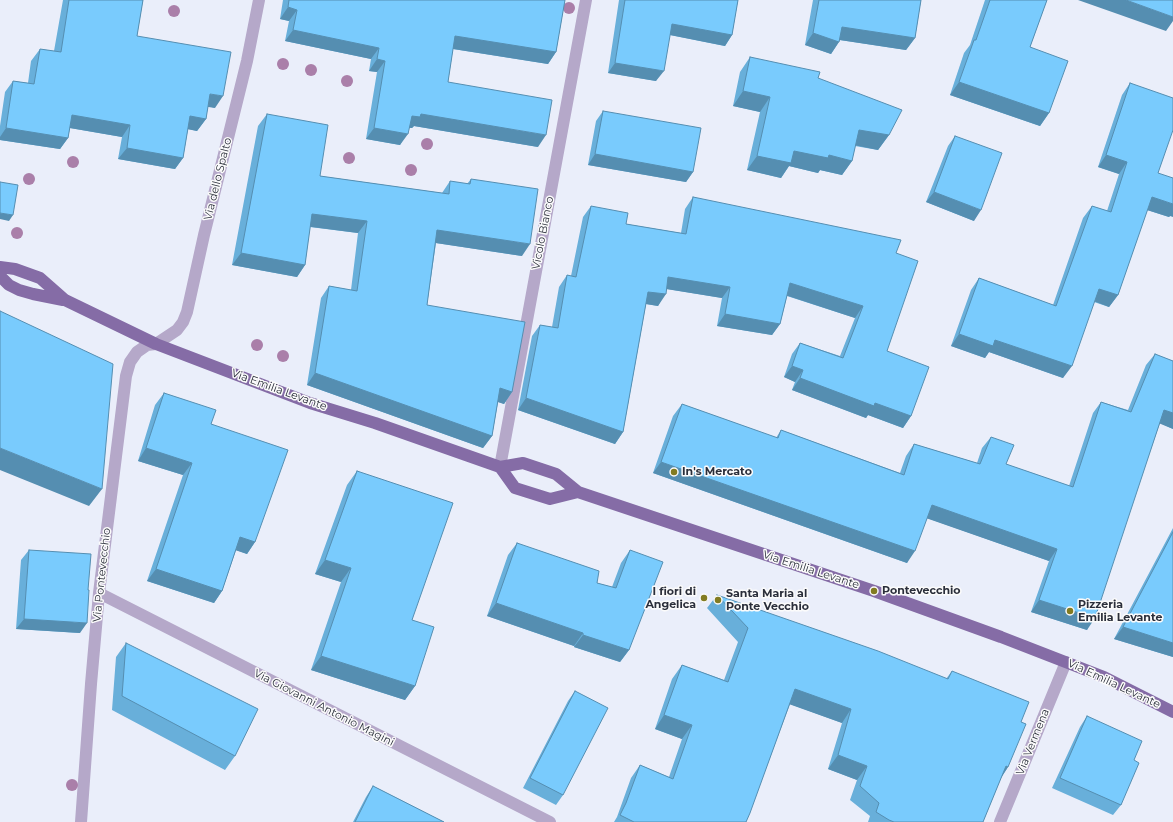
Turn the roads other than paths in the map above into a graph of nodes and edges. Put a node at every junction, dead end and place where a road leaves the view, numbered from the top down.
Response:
1 (258, 0) edge
2 (586, 0) edge
3 (0, 267) edge
4 (0, 276) edge
5 (65, 300) junction
6 (156, 344) junction
7 (500, 467) junction
8 (578, 492) junction
9 (99, 593) junction
10 (1066, 662) junction
11 (1173, 712) edge
12 (81, 822) edge
13 (550, 822) edge
14 (1000, 822) edge

1 - 6 street, Via dello Spalto
2 - 7 street, Vicolo Bianco
3 - 5 main road, Via Emilia Levante
4 - 5 main road, Via Emilia Levante
5 - 6 main road, Via Emilia Levante
6 - 7 main road, Via Emilia Levante
6 - 9 street, Via Pontevecchio
7 - 8 main road, Via Emilia Levante
7 - 8 main road
8 - 10 main road, Via Emilia Levante
9 - 12 street, Via Pontevecchio
9 - 13 street, Via Giovanni Antonio Magini
10 - 11 main road, Via Emilia Levante
10 - 14 street, Via Vermena

